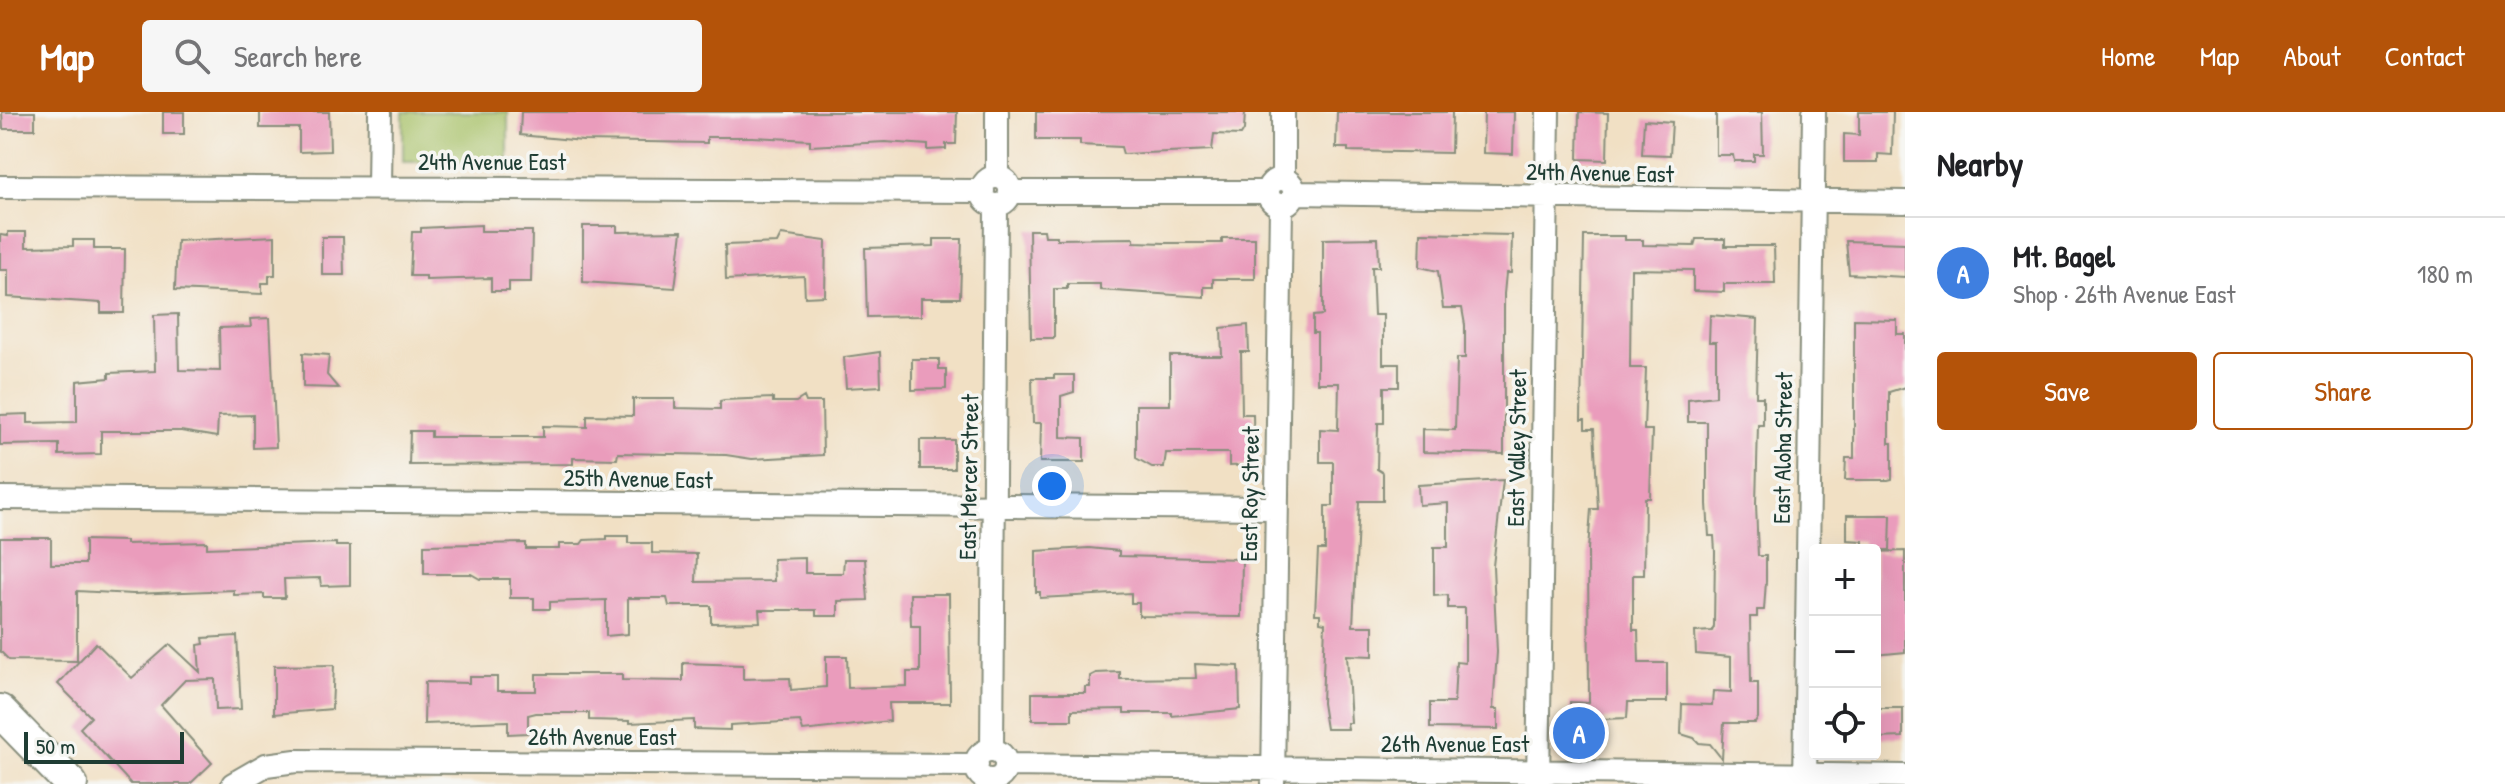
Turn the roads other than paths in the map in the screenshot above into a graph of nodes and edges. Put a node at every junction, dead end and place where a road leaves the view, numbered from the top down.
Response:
1 (380, 112) edge
2 (997, 112) edge
3 (1283, 112) edge
4 (1548, 112) edge
5 (1814, 112) edge
6 (0, 187) edge
7 (379, 187) junction
8 (996, 191) junction
9 (1281, 192) junction
10 (1546, 199) junction
11 (1813, 201) junction
12 (1905, 202) edge
13 (0, 498) edge
14 (994, 508) junction
15 (1276, 508) junction
16 (0, 711) edge
17 (991, 769) edge
18 (1273, 776) edge
19 (1905, 776) edge
20 (1538, 777) edge
21 (1805, 780) edge
22 (71, 784) edge
23 (233, 784) edge

1 - 7 street
2 - 8 street, East Mercer Street
3 - 9 street, East Roy Street
4 - 10 street, East Valley Street
5 - 11 street, East Aloha Street
6 - 7 street, 24th Avenue East
7 - 8 street, 24th Avenue East
8 - 9 street, 24th Avenue East
8 - 14 street, East Mercer Street
9 - 10 street, 24th Avenue East
9 - 15 street, East Roy Street
10 - 11 street, 24th Avenue East
10 - 20 street, East Valley Street
11 - 12 street, 24th Avenue East
11 - 21 street, East Aloha Street
13 - 14 street, 25th Avenue East
14 - 15 street, 25th Avenue East
14 - 17 street, East Mercer Street
15 - 18 street, East Roy Street
16 - 22 main road
17 - 18 street, 26th Avenue East
17 - 23 street, 26th Avenue East
18 - 20 street, 26th Avenue East
19 - 21 street, 26th Avenue East
20 - 21 street, 26th Avenue East

